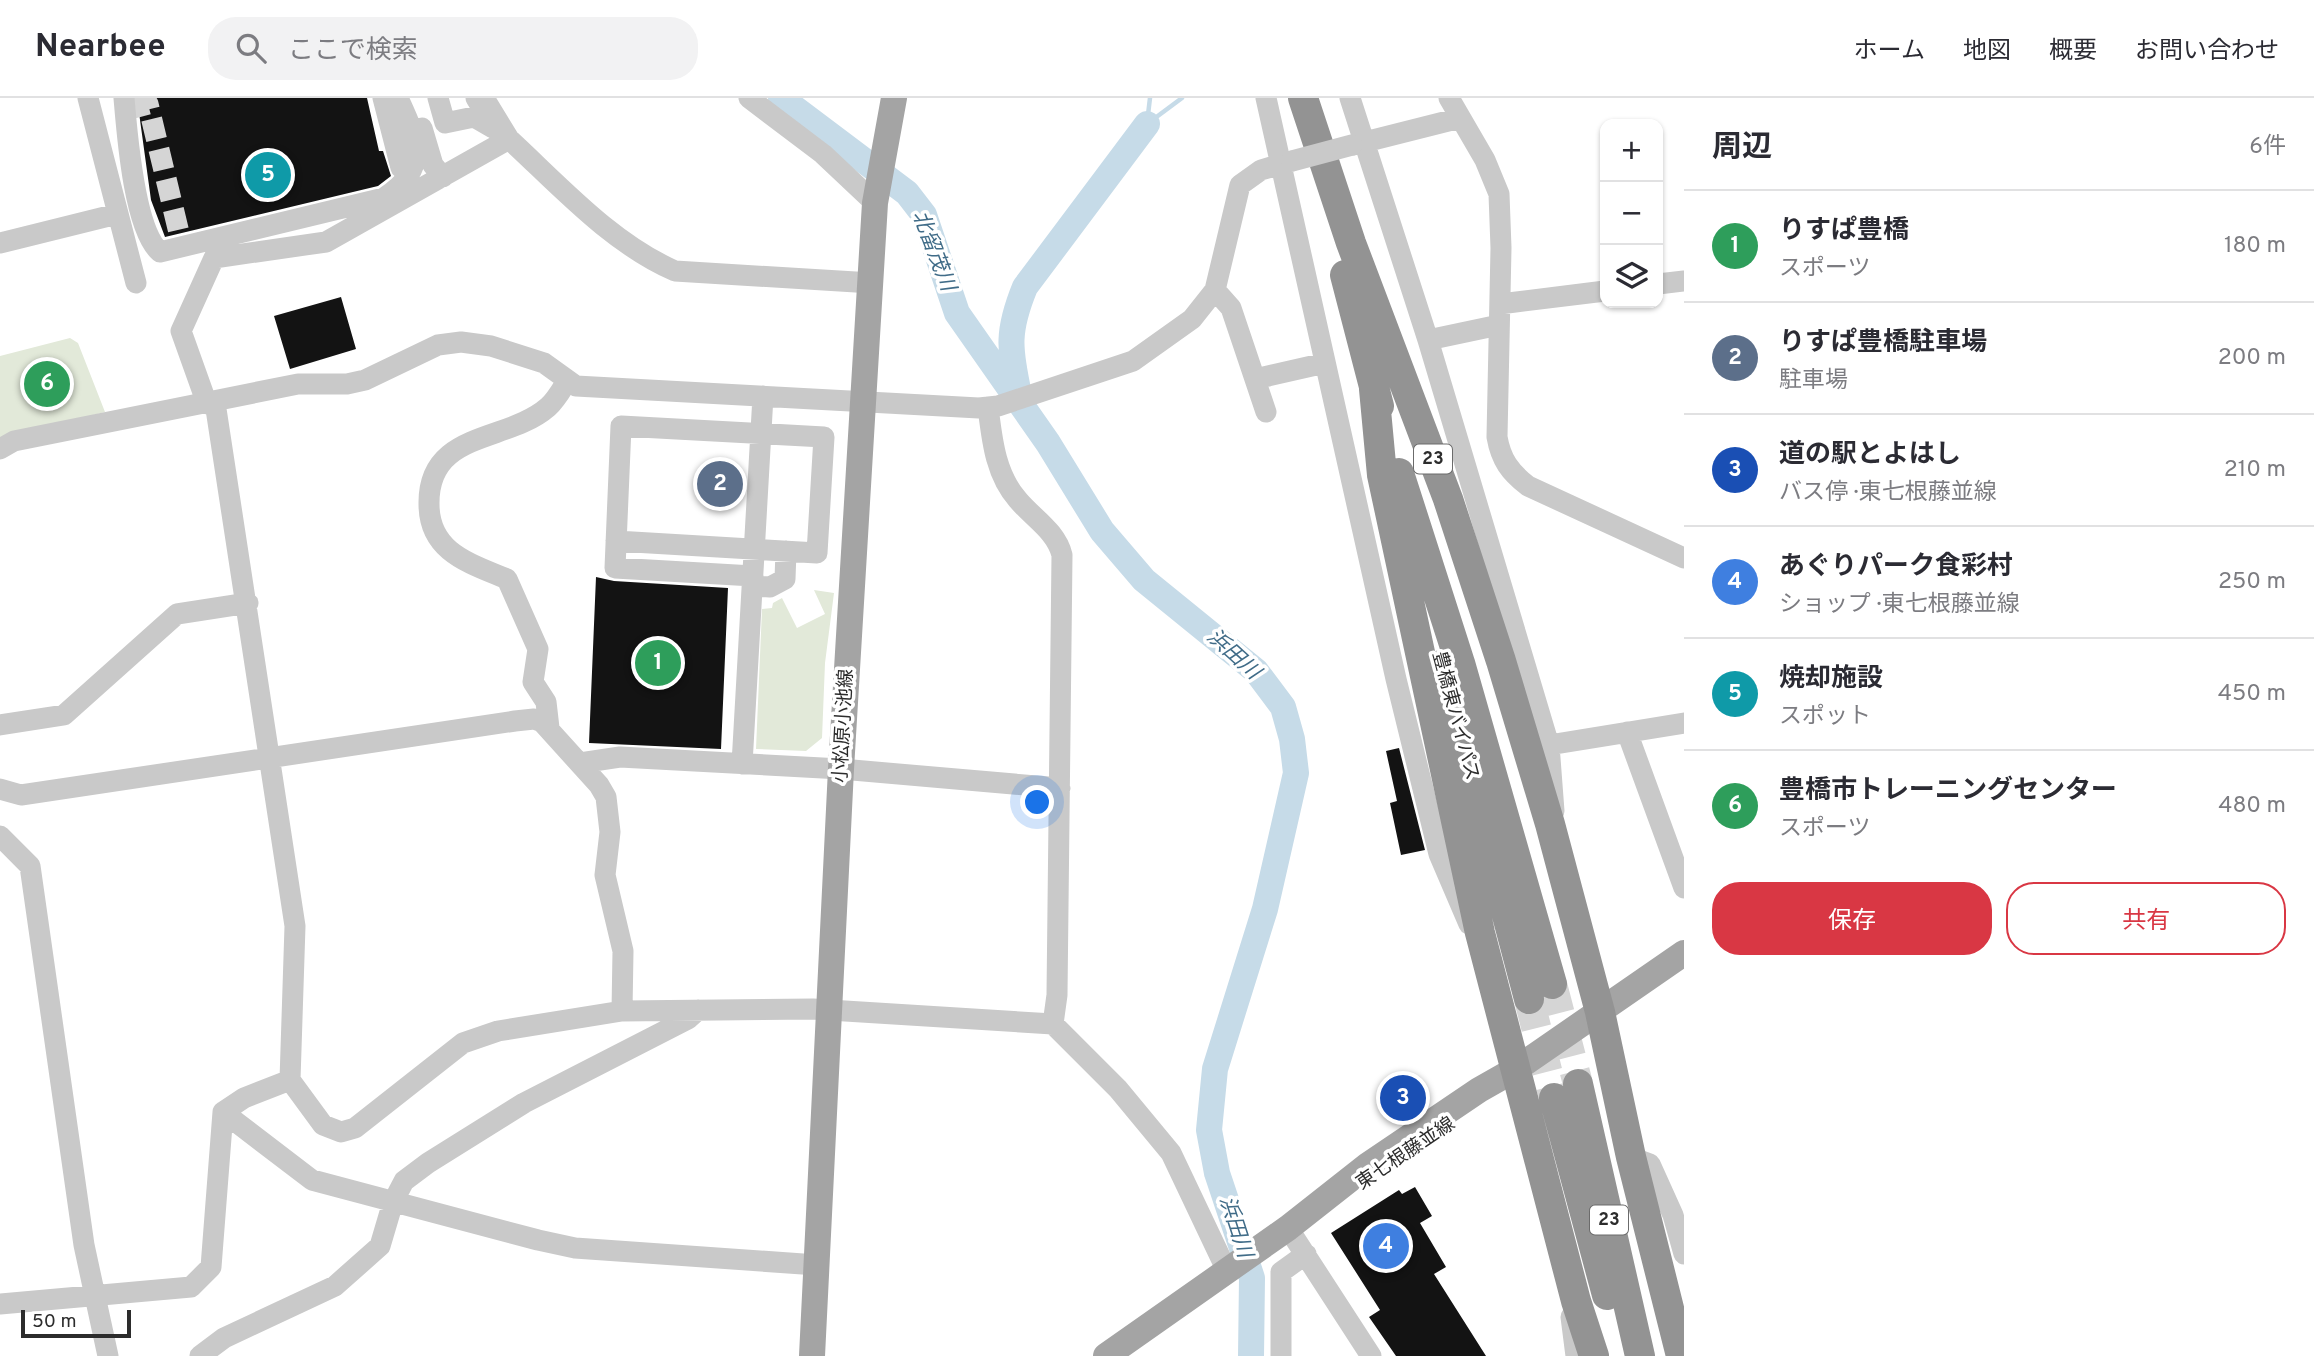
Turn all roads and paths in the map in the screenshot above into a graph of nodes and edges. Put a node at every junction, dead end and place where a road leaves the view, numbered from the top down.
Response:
1 (88, 98) edge
2 (383, 98) edge
3 (398, 98) edge
4 (412, 98) edge
5 (438, 98) edge
6 (484, 98) edge
7 (749, 98) edge
8 (894, 98) edge
9 (1266, 98) edge
10 (1301, 98) edge
11 (1350, 98) edge
12 (1449, 98) edge
13 (127, 105) edge
14 (469, 105) edge
15 (1460, 118) junction
16 (502, 134) junction
17 (1358, 144) junction
18 (1286, 162) junction
19 (401, 168) dead end
20 (443, 177) junction
21 (876, 198) junction
22 (117, 214) junction
23 (0, 243) edge
24 (1684, 281) edge
25 (872, 283) junction
26 (1663, 283) edge
27 (136, 284) dead end
28 (1215, 290) junction
29 (1600, 292) edge
30 (1499, 315) junction
31 (1428, 340) junction
32 (1325, 363) junction
33 (1255, 379) junction
34 (567, 381) junction
35 (1374, 389) junction
36 (763, 396) junction
37 (206, 401) junction
38 (865, 402) junction
39 (993, 406) junction
40 (1266, 412) dead end
41 (761, 433) junction
42 (0, 449) edge
43 (1501, 457) junction
44 (1463, 467) junction
45 (616, 541) junction
46 (754, 549) junction
47 (786, 551) junction
48 (1684, 558) edge
49 (752, 581) junction
50 (248, 603) junction
51 (1684, 723) edge
52 (0, 725) edge
53 (549, 728) junction
54 (1627, 732) junction
55 (1549, 745) junction
56 (270, 759) junction
57 (580, 763) junction
58 (742, 764) junction
59 (841, 769) junction
60 (1060, 788) junction
61 (0, 789) edge
62 (1550, 824) junction
63 (0, 836) edge
64 (1684, 888) edge
65 (1480, 933) junction
66 (1684, 953) edge
67 (1541, 991) tunnel mouth
68 (698, 1010) junction
69 (622, 1011) junction
70 (831, 1011) junction
71 (1600, 1012) junction
72 (1053, 1024) junction
73 (1516, 1069) junction
74 (290, 1080) junction
75 (223, 1112) junction
76 (1631, 1157) junction
77 (393, 1202) junction
78 (1288, 1228) junction
79 (1306, 1254) junction
80 (1684, 1254) edge
81 (817, 1265) junction
82 (1227, 1271) junction
83 (93, 1295) junction
84 (1576, 1301) junction
85 (0, 1304) edge
86 (108, 1356) edge
87 (200, 1356) edge
88 (812, 1356) edge
89 (1106, 1356) edge
90 (1281, 1356) edge
91 (1371, 1356) edge
92 (1576, 1356) edge
93 (1594, 1356) edge
94 (1623, 1356) edge
95 (1640, 1356) edge
96 (1681, 1356) edge

1 - 22 street
2 - 19 street
3 - 13 street
4 - 20 street
5 - 14 street
6 - 16 street
7 - 21 street
8 - 21 main road, 小松原小池線
9 - 18 street
10 - 35 highway, 豊橋東バイパス / 23
10 - 62 highway, 23
11 - 17 street
12 - 15 street
14 - 16 street
15 - 17 street
15 - 30 street
16 - 20 street
16 - 25 street
17 - 18 street, bridge
17 - 31 street
18 - 28 street
18 - 32 street
20 - 37 street
21 - 25 main road, 小松原小池線
22 - 23 street
22 - 27 street
24 - 26 street
25 - 38 main road, 小松原小池線
28 - 33 street
28 - 39 street
29 - 30 street
30 - 31 street
30 - 43 street
31 - 44 street
32 - 33 street
32 - 65 street
33 - 40 street
34 - 36 street
34 - 37 street
34 - 53 street
35 - 65 highway, 23
35 - 67 highway, 豊橋東バイパス / 23
36 - 38 street
36 - 41 street
37 - 42 street
37 - 50 street
38 - 39 street
38 - 59 main road, 小松原小池線
39 - 60 street
41 - 45 street
41 - 46 street
41 - 47 street
43 - 44 street
43 - 48 street
44 - 55 street
45 - 46 street
45 - 49 street
46 - 47 street
46 - 49 street
47 - 49 street
49 - 58 street
50 - 52 street
50 - 56 street
51 - 54 street
53 - 56 street
53 - 57 street
54 - 55 street
54 - 64 street
55 - 62 street
56 - 61 street
56 - 74 street
57 - 58 street
57 - 69 street
58 - 59 street
59 - 60 street
59 - 70 main road, 小松原小池線
60 - 72 street
62 - 71 highway, 23
63 - 83 street
65 - 73 highway, 23
66 - 71 main road, 東七根藤並線
68 - 69 street
68 - 70 street
68 - 77 street
69 - 74 street
70 - 72 street
70 - 81 main road, 小松原小池線
71 - 73 main road, 東七根藤並線
71 - 76 highway, 23
72 - 82 street
73 - 78 main road, 東七根藤並線
73 - 84 highway, 23
74 - 75 street
75 - 77 street
75 - 83 street
76 - 80 street
76 - 96 highway, 23
77 - 81 street
77 - 87 street
78 - 79 street
78 - 82 main road, 東七根藤並線
79 - 90 street
79 - 91 street
81 - 88 main road, 小松原小池線
82 - 89 main road, 東七根藤並線
83 - 85 street
83 - 86 street
84 - 92 street
84 - 93 highway, 23
94 - 95 highway, 23

